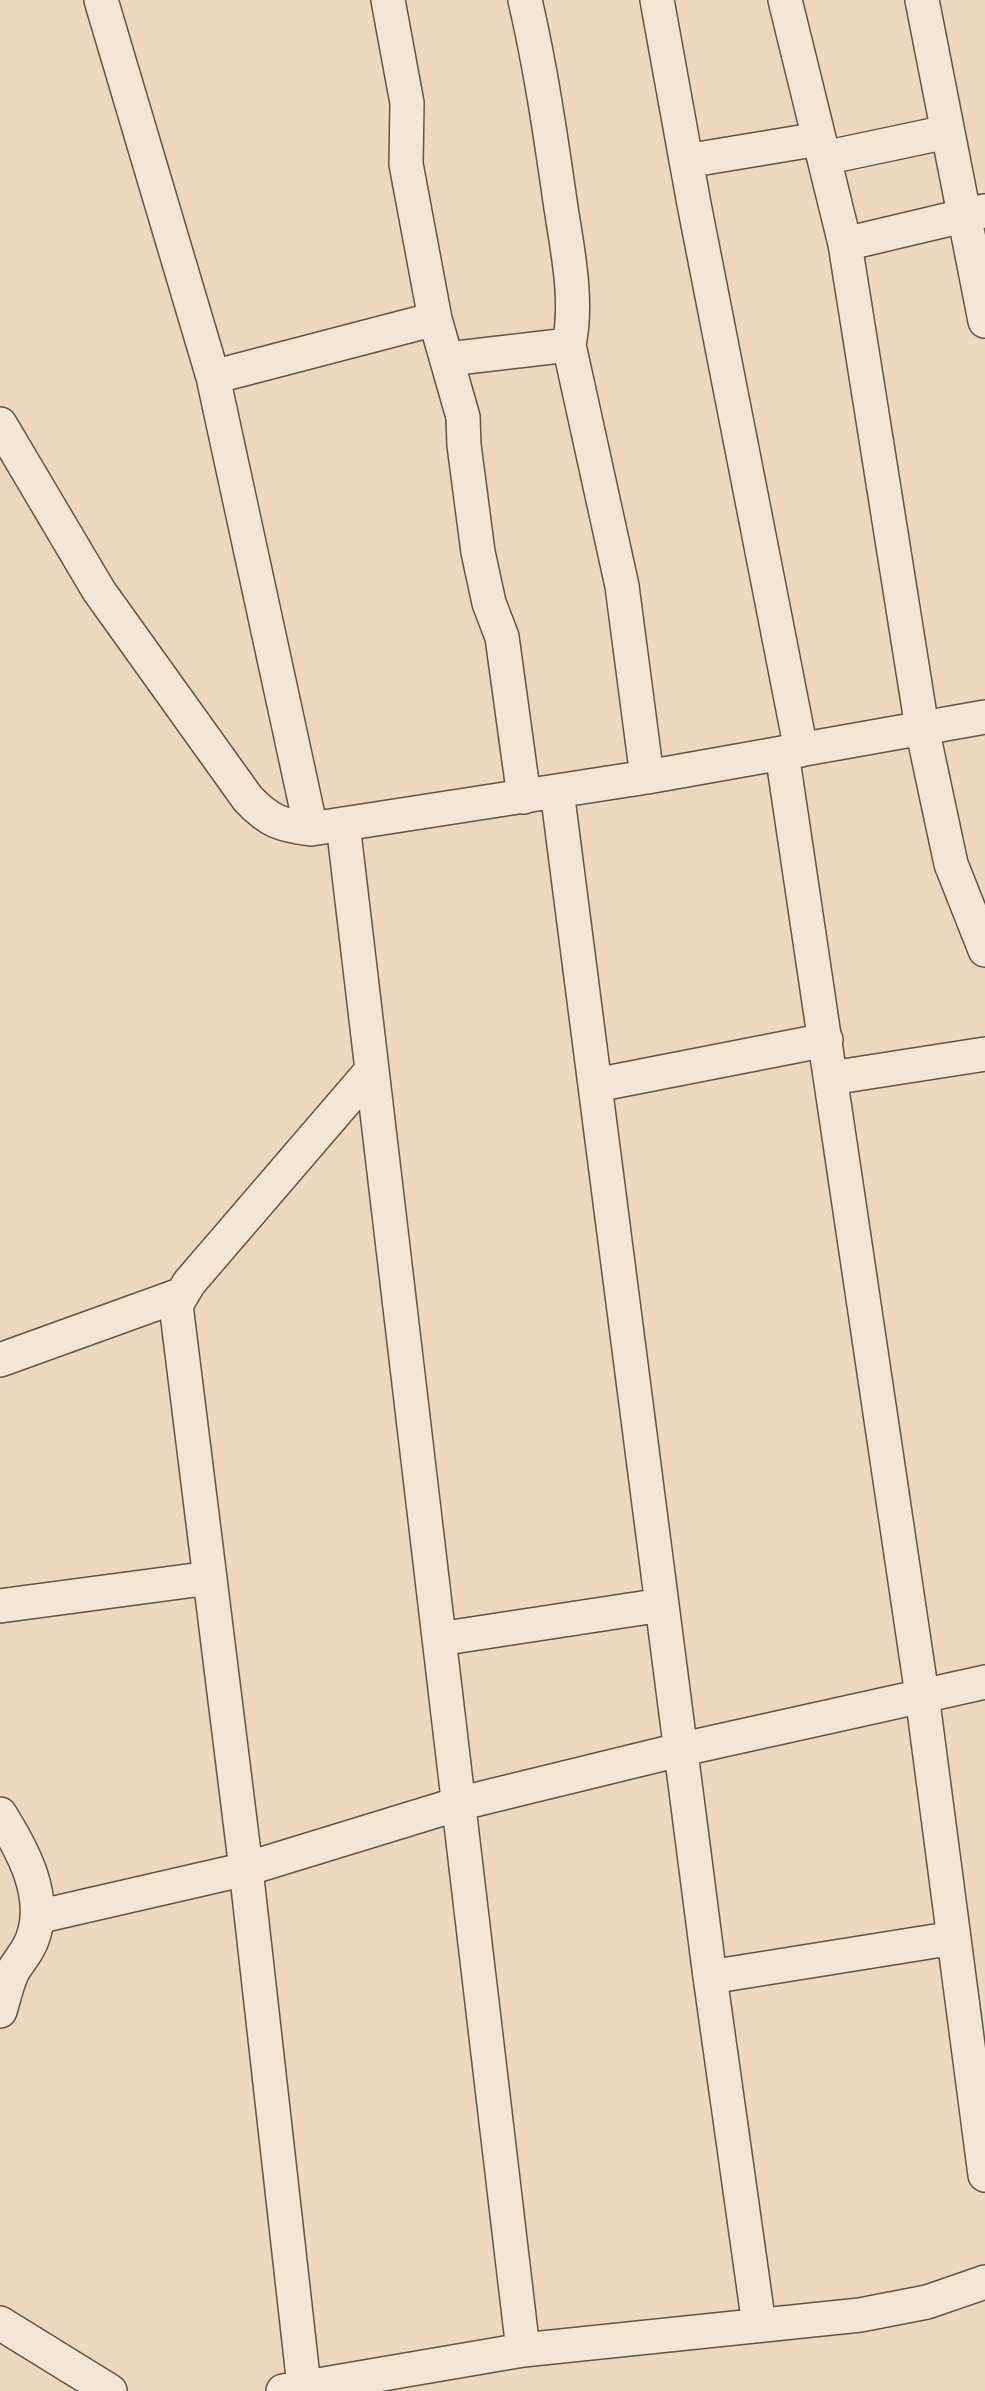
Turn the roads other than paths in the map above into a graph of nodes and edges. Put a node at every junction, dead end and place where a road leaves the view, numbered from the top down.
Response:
1 (101, 0) edge
2 (388, 0) edge
3 (525, 0) edge
4 (657, 0) edge
5 (785, 0) edge
6 (922, 0) edge
7 (947, 132) junction
8 (821, 148) junction
9 (686, 161) junction
10 (974, 214) edge
11 (845, 244) junction
12 (435, 319) junction
13 (985, 321) edge
14 (569, 345) junction
15 (448, 359) junction
16 (213, 377) junction
17 (0, 424) edge
18 (985, 717) edge
19 (922, 728) junction
20 (792, 751) junction
21 (647, 777) junction
22 (557, 791) junction
23 (524, 796) junction
24 (327, 826) junction
25 (985, 950) edge
26 (825, 1040) junction
27 (985, 1054) edge
28 (372, 1070) junction
29 (831, 1078) junction
30 (596, 1085) junction
31 (180, 1295) junction
32 (0, 1360) edge
33 (210, 1578) junction
34 (663, 1605) junction
35 (0, 1606) edge
36 (439, 1639) junction
37 (985, 1682) edge
38 (922, 1695) junction
39 (682, 1749) junction
40 (458, 1804) junction
41 (0, 1814) edge
42 (246, 1869) junction
43 (37, 1917) junction
44 (954, 1938) junction
45 (710, 1977) junction
46 (0, 2011) edge
47 (985, 2175) edge
48 (985, 2283) edge
49 (0, 2323) edge
50 (759, 2325) junction
51 (524, 2350) junction
52 (294, 2389) edge
53 (110, 2391) edge

1 - 16 street
2 - 12 street
3 - 14 street
4 - 9 street
5 - 8 street
6 - 7 street
7 - 8 street
7 - 10 street
8 - 9 street
8 - 11 street
9 - 20 street
10 - 11 street
10 - 13 street
11 - 19 street
12 - 15 street
12 - 16 street
14 - 15 street
14 - 21 street
15 - 23 street
16 - 24 street
17 - 24 street
18 - 19 street
19 - 20 street
19 - 25 street
20 - 21 street
20 - 26 street
21 - 22 street
22 - 23 street
22 - 30 street
23 - 24 street
24 - 28 street
26 - 29 street
26 - 30 street
27 - 29 street
28 - 31 street
28 - 36 street
29 - 38 street
30 - 34 street
31 - 32 street
31 - 33 street
33 - 35 street
33 - 42 street
34 - 36 street
34 - 39 street
36 - 40 street
37 - 38 street
38 - 39 street
38 - 44 street
39 - 40 street
39 - 45 street
40 - 42 street
40 - 51 street
41 - 43 street
42 - 43 street
42 - 52 street
43 - 46 street
44 - 45 street
44 - 47 street
45 - 50 street
48 - 50 street
49 - 53 street
50 - 51 street
51 - 52 street

